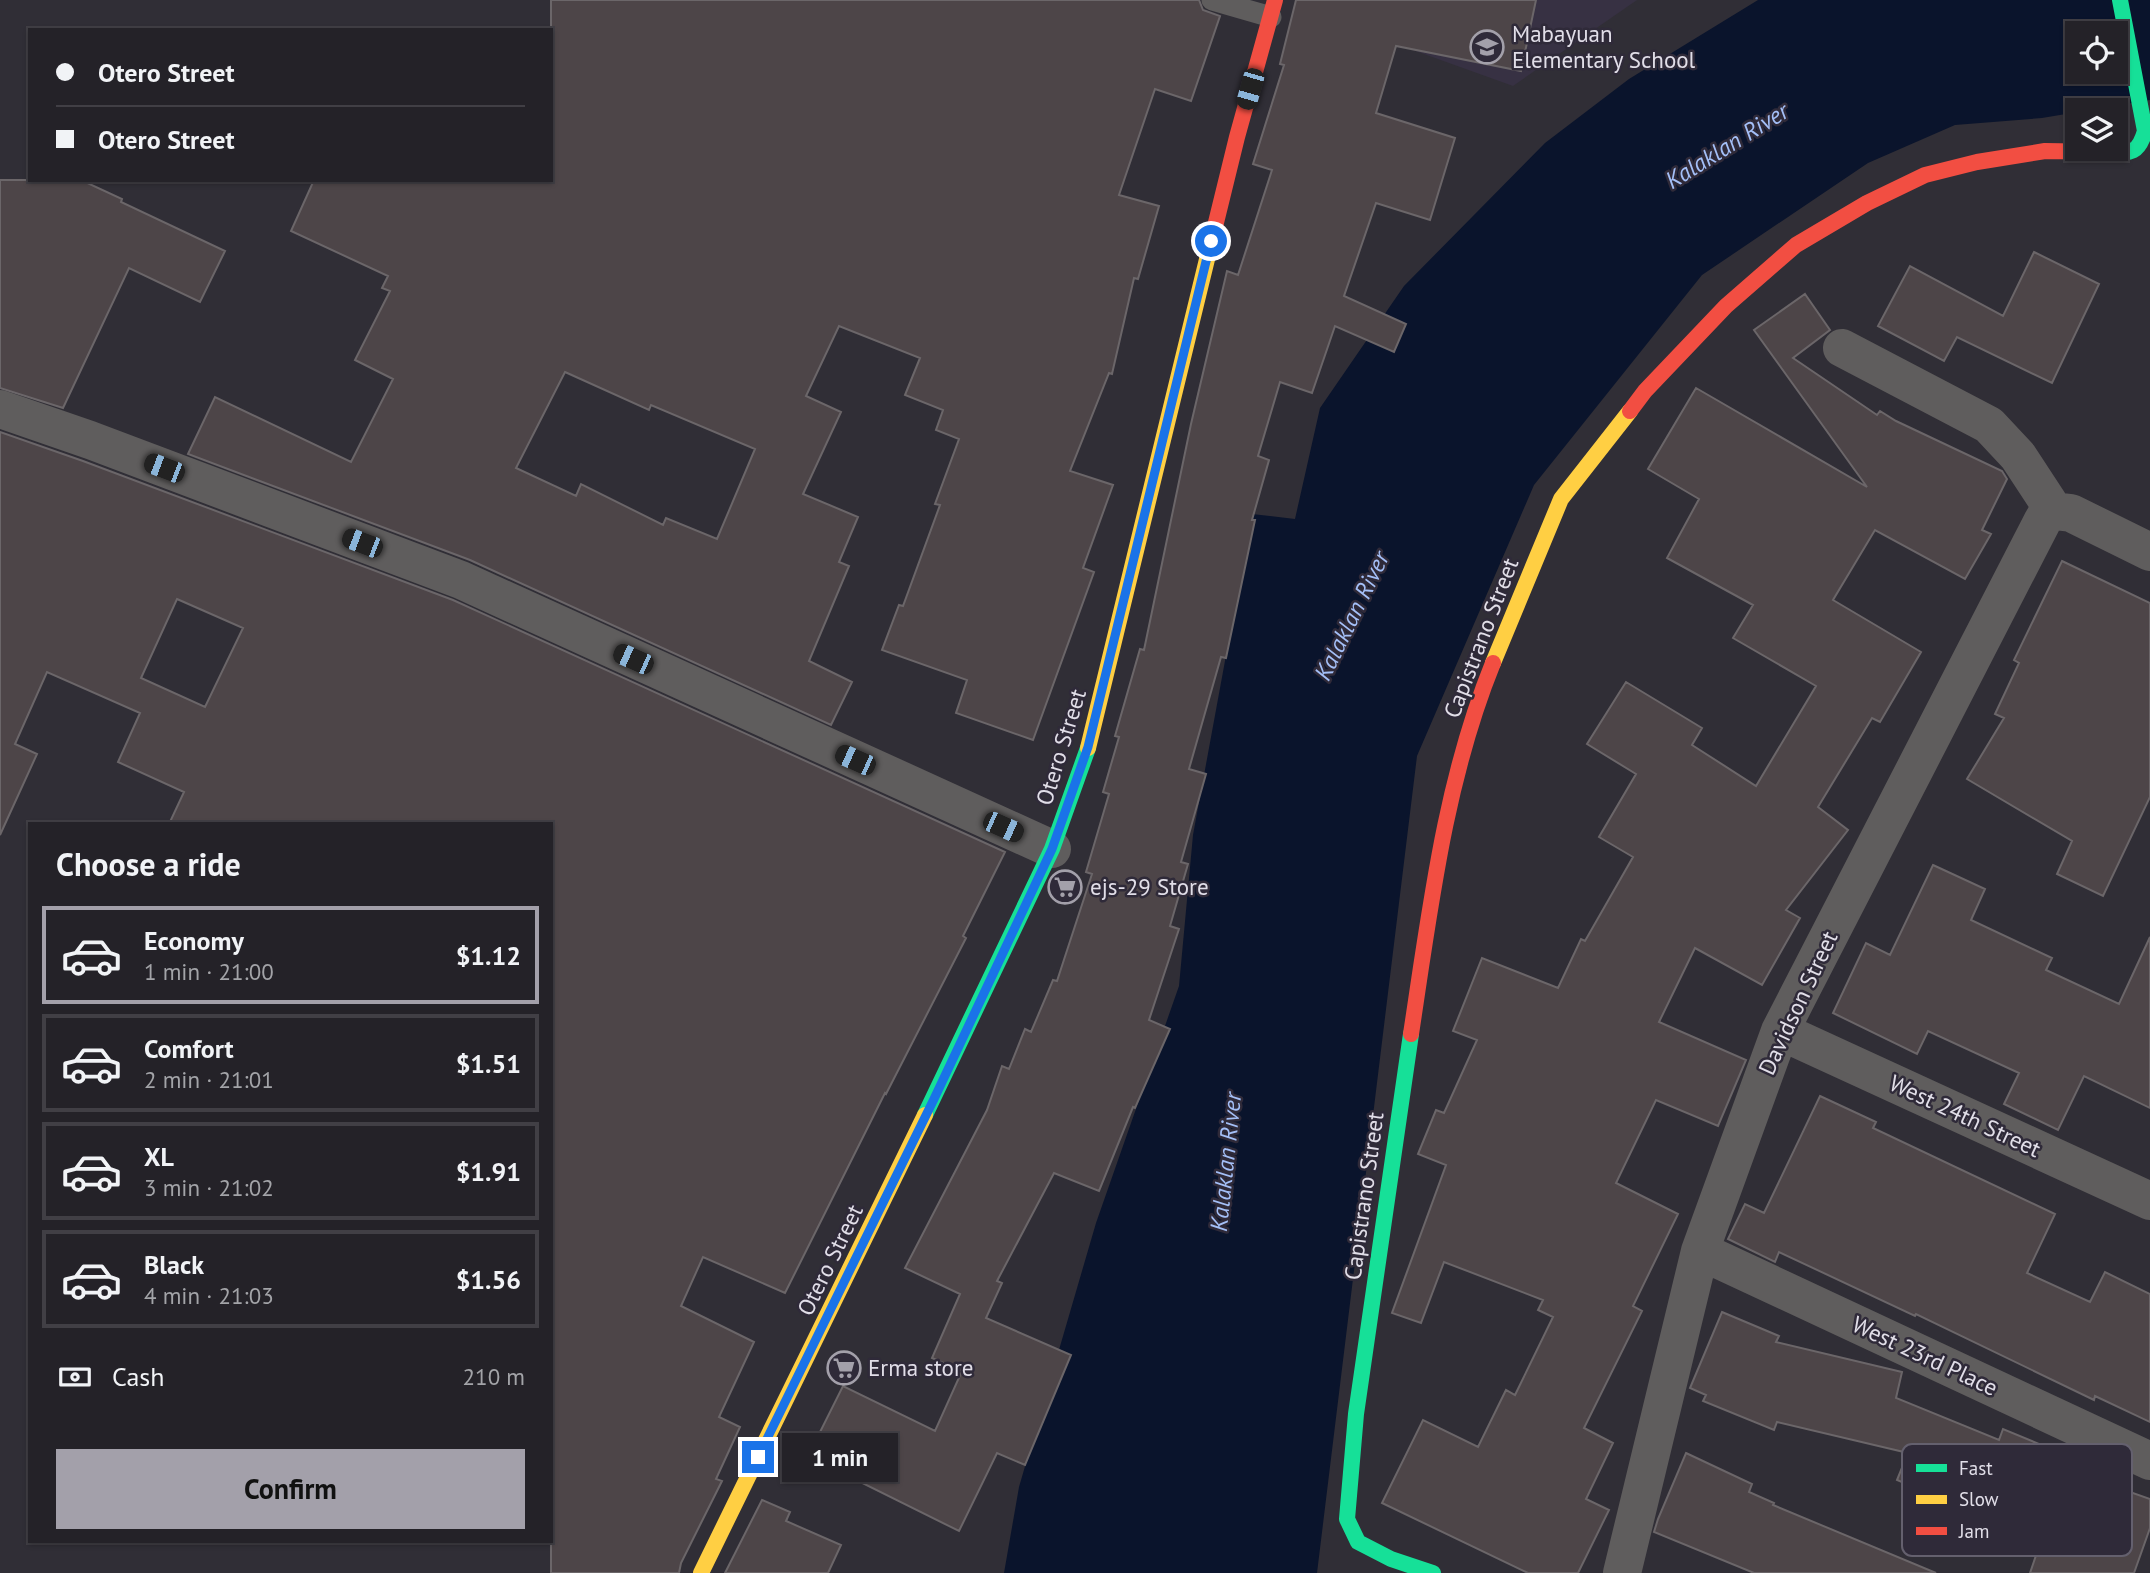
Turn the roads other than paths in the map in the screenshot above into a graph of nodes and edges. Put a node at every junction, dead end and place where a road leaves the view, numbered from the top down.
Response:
1 (1212, 0) edge
2 (2120, 0) edge
3 (1273, 8) edge
4 (1842, 348) dead end
5 (0, 409) edge
6 (2054, 511) junction
7 (2150, 552) edge
8 (1052, 849) junction
9 (1780, 1031) junction
10 (2150, 1201) edge
11 (1700, 1251) junction
12 (2114, 1444) edge
13 (2132, 1453) edge
14 (2150, 1461) edge
15 (701, 1573) edge
16 (1433, 1573) edge
17 (1622, 1573) edge

1 - 3 lane
2 - 16 street, Capistrano Street
3 - 8 street, Otero Street
4 - 6 street
5 - 8 street
6 - 7 street
6 - 9 street, Davidson Street
8 - 15 street, Otero Street
9 - 10 street, West 24th Street
9 - 11 street, Davidson Street
11 - 12 street, West 23rd Place
11 - 17 street, Davidson Street
13 - 14 street, West 23rd Place

